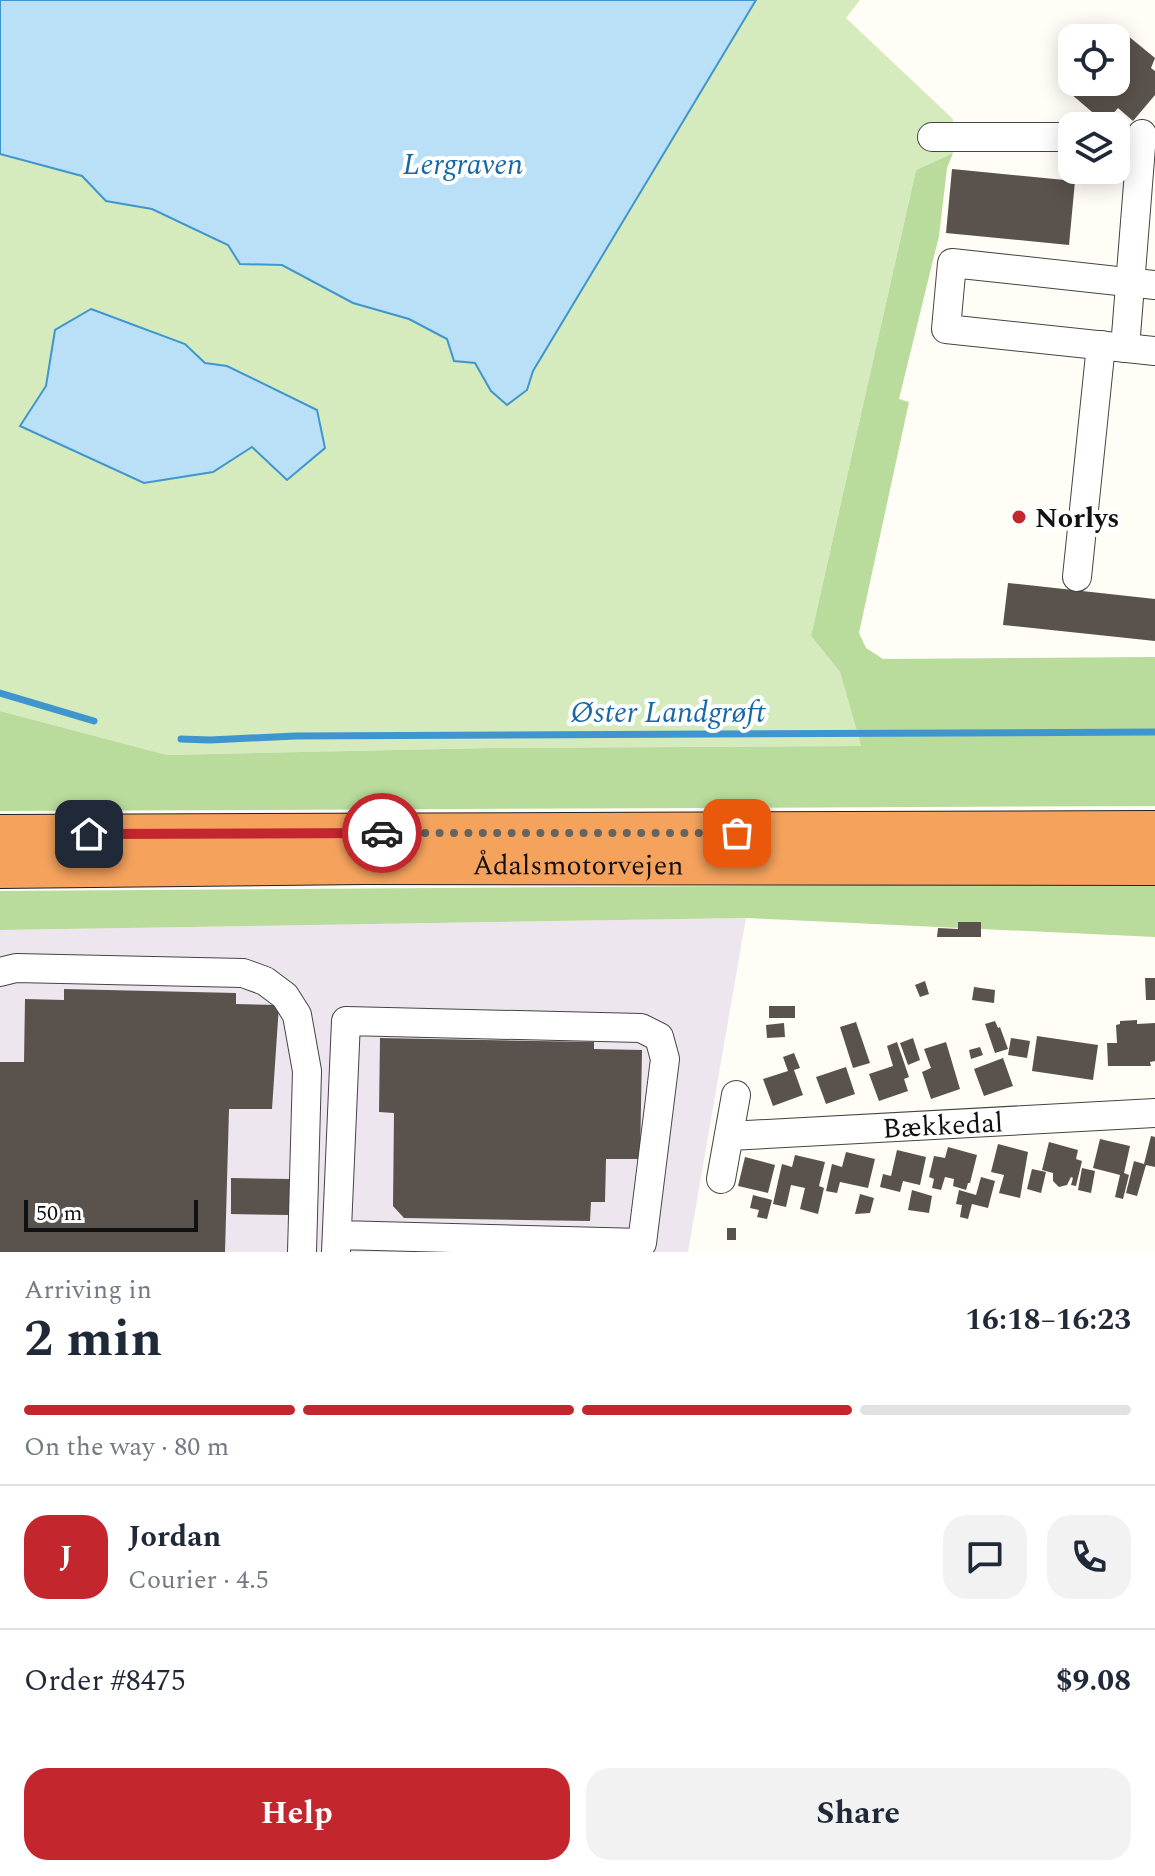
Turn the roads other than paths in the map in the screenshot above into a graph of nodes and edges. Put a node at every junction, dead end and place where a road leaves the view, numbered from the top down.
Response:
1 (1138, 135) edge
2 (932, 137) dead end
3 (1058, 137) edge
4 (1142, 283) edge
5 (1113, 346) junction
6 (1155, 351) edge
7 (1077, 577) dead end
8 (1155, 831) edge
9 (0, 835) edge
10 (1155, 865) edge
11 (0, 868) edge
12 (0, 972) edge
13 (736, 1095) dead end
14 (1155, 1113) edge
15 (729, 1136) junction
16 (721, 1179) dead end
17 (337, 1243) edge
18 (302, 1252) edge

1 - 4 street
2 - 3 street
4 - 5 street
4 - 5 street
5 - 6 street
5 - 7 street
8 - 9 highway, Ådalsmotorvejen
10 - 11 highway, Ådalsmotorvejen
12 - 18 street
13 - 15 street
14 - 15 street, Bækkedal
15 - 16 street
17 - 17 street

